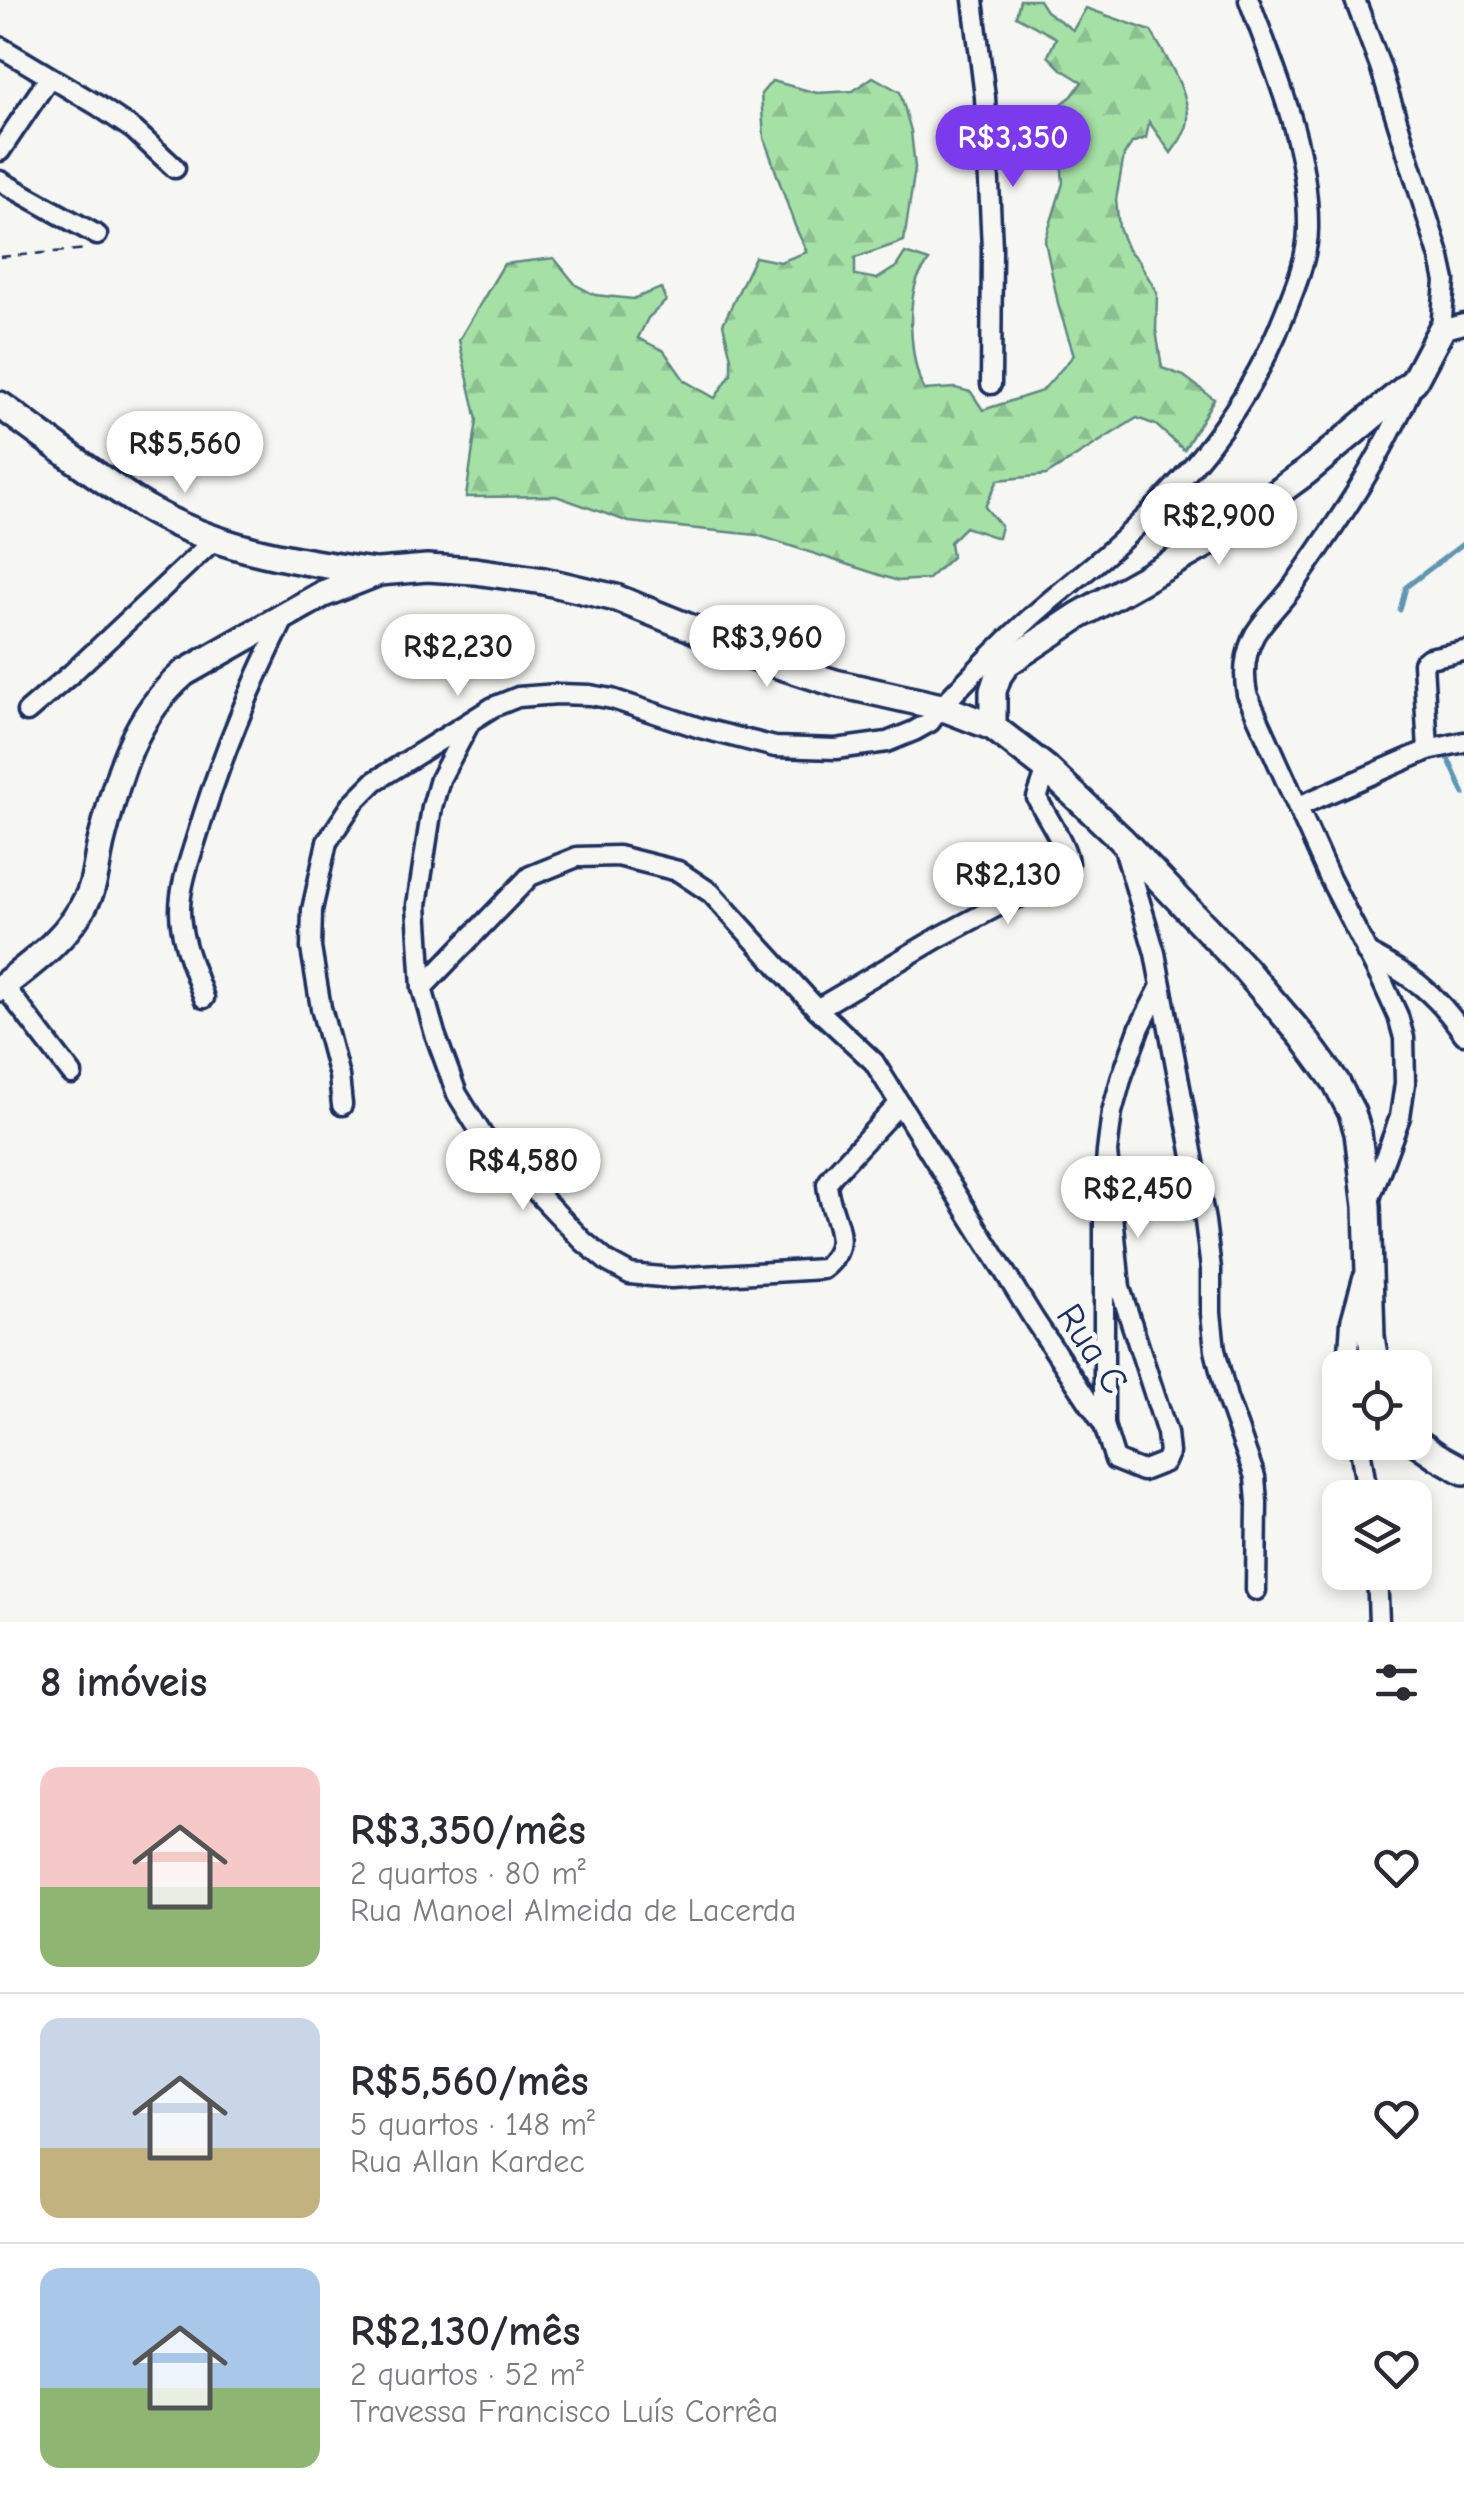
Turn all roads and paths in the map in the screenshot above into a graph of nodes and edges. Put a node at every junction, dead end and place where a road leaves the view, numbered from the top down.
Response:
1 (973, 0) edge
2 (1249, 0) edge
3 (1355, 0) edge
4 (0, 47) edge
5 (50, 78) junction
6 (0, 151) edge
7 (176, 168) dead end
8 (0, 181) edge
9 (97, 235) joint
10 (0, 257) edge
11 (1452, 327) edge
12 (1414, 381) junction
13 (992, 384) dead end
14 (0, 405) edge
15 (216, 538) junction
16 (379, 572) junction
17 (286, 615) junction
18 (1464, 651) edge
19 (940, 706) junction
20 (27, 712) dead end
21 (472, 719) junction
22 (993, 727) junction
23 (1464, 742) edge
24 (1428, 750) junction
25 (1046, 769) junction
26 (1299, 806) junction
27 (1122, 840) junction
28 (1366, 951) junction
29 (1161, 986) junction
30 (2, 987) edge
31 (422, 988) junction
32 (204, 998) dead end
33 (817, 1009) junction
34 (1464, 1034) edge
35 (72, 1074) dead end
36 (899, 1104) junction
37 (342, 1105) dead end
38 (1107, 1152) junction
39 (1366, 1206) junction
40 (1368, 1258) junction
41 (1349, 1350) edge
42 (1373, 1350) edge
43 (1104, 1426) junction
44 (1432, 1452) edge
45 (1464, 1471) edge
46 (1256, 1590) dead end
47 (1377, 1590) edge
48 (1378, 1622) edge

1 - 13 street
2 - 19 street
3 - 11 street
4 - 5 street
5 - 6 street
5 - 7 street
8 - 9 street
9 - 10 path
11 - 12 street
12 - 22 street
12 - 26 street
14 - 15 street
15 - 16 street
15 - 20 street
16 - 17 street
16 - 19 street
17 - 30 street
17 - 32 street
18 - 24 street
19 - 21 street
19 - 22 street
21 - 31 street
21 - 37 street
22 - 25 street
23 - 24 street
24 - 26 street
25 - 27 street
25 - 33 street
26 - 28 street
27 - 29 street
27 - 39 street
28 - 34 street
28 - 39 street
29 - 38 street
29 - 46 street
30 - 35 street
31 - 33 street, Rua C
31 - 36 street
33 - 36 street, Rua C
36 - 43 street, Rua C
38 - 43 street
38 - 43 street, Rua C
39 - 40 street
40 - 41 street
40 - 42 street
44 - 45 street
47 - 48 street

